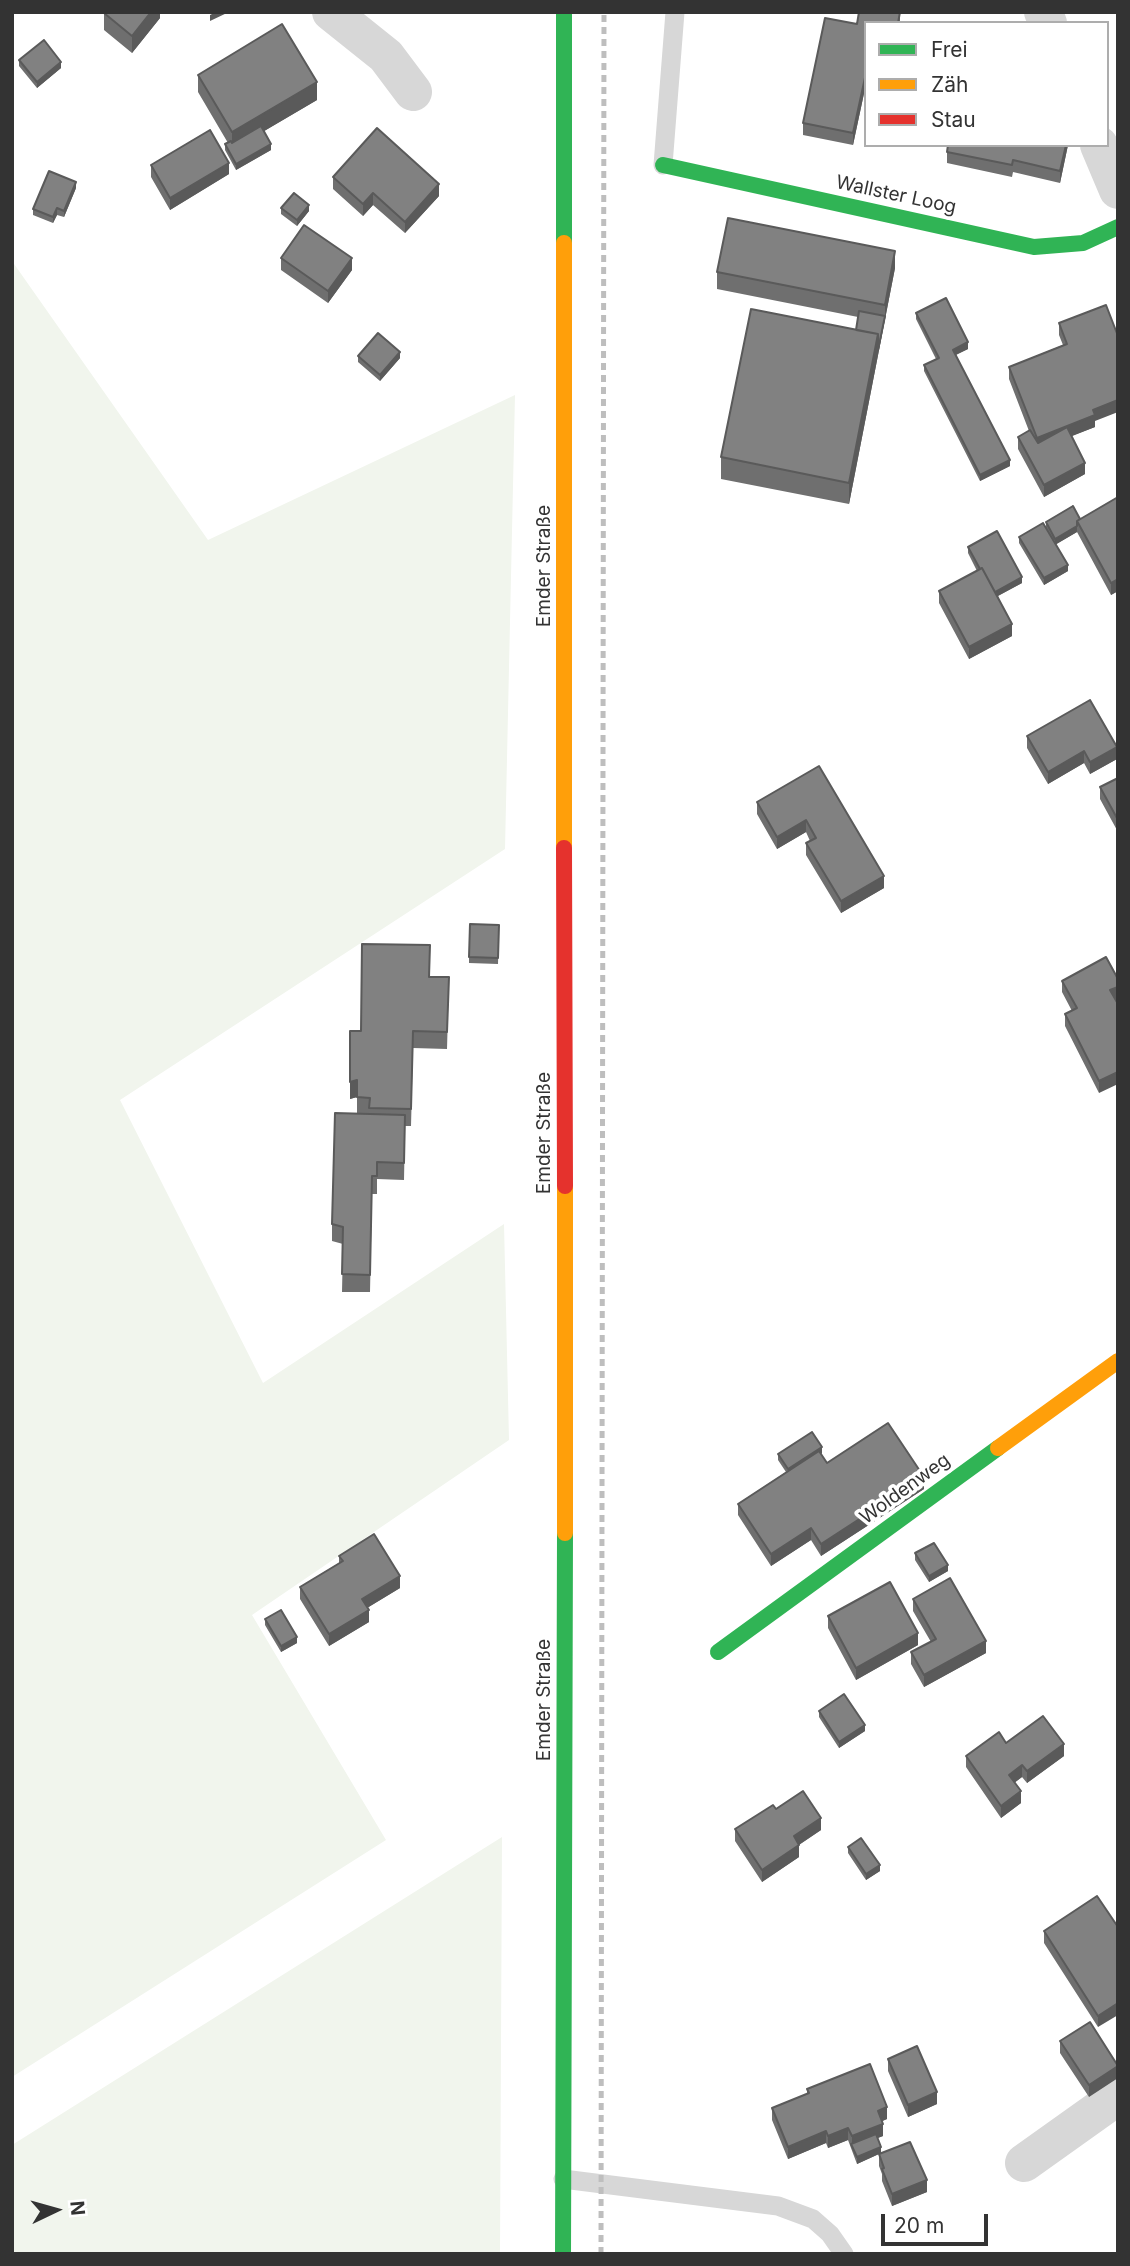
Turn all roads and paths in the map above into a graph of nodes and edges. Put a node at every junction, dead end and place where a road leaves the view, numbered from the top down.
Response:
1 (331, 12) edge
2 (564, 12) edge
3 (675, 12) edge
4 (413, 92) dead end
5 (1100, 147) edge
6 (663, 165) joint
7 (1118, 190) edge
8 (1118, 227) edge
9 (1118, 1361) edge
10 (718, 1652) dead end
11 (1118, 2096) edge
12 (1024, 2163) dead end
13 (563, 2179) junction
14 (563, 2254) edge
15 (844, 2254) edge

1 - 4 street
2 - 13 main road, Emder Straße
3 - 6 lane
5 - 7 street
6 - 8 main road, Wallster Loog
9 - 10 main road, Woldenweg
11 - 12 street
13 - 14 main road, Emder Straße
13 - 15 lane

